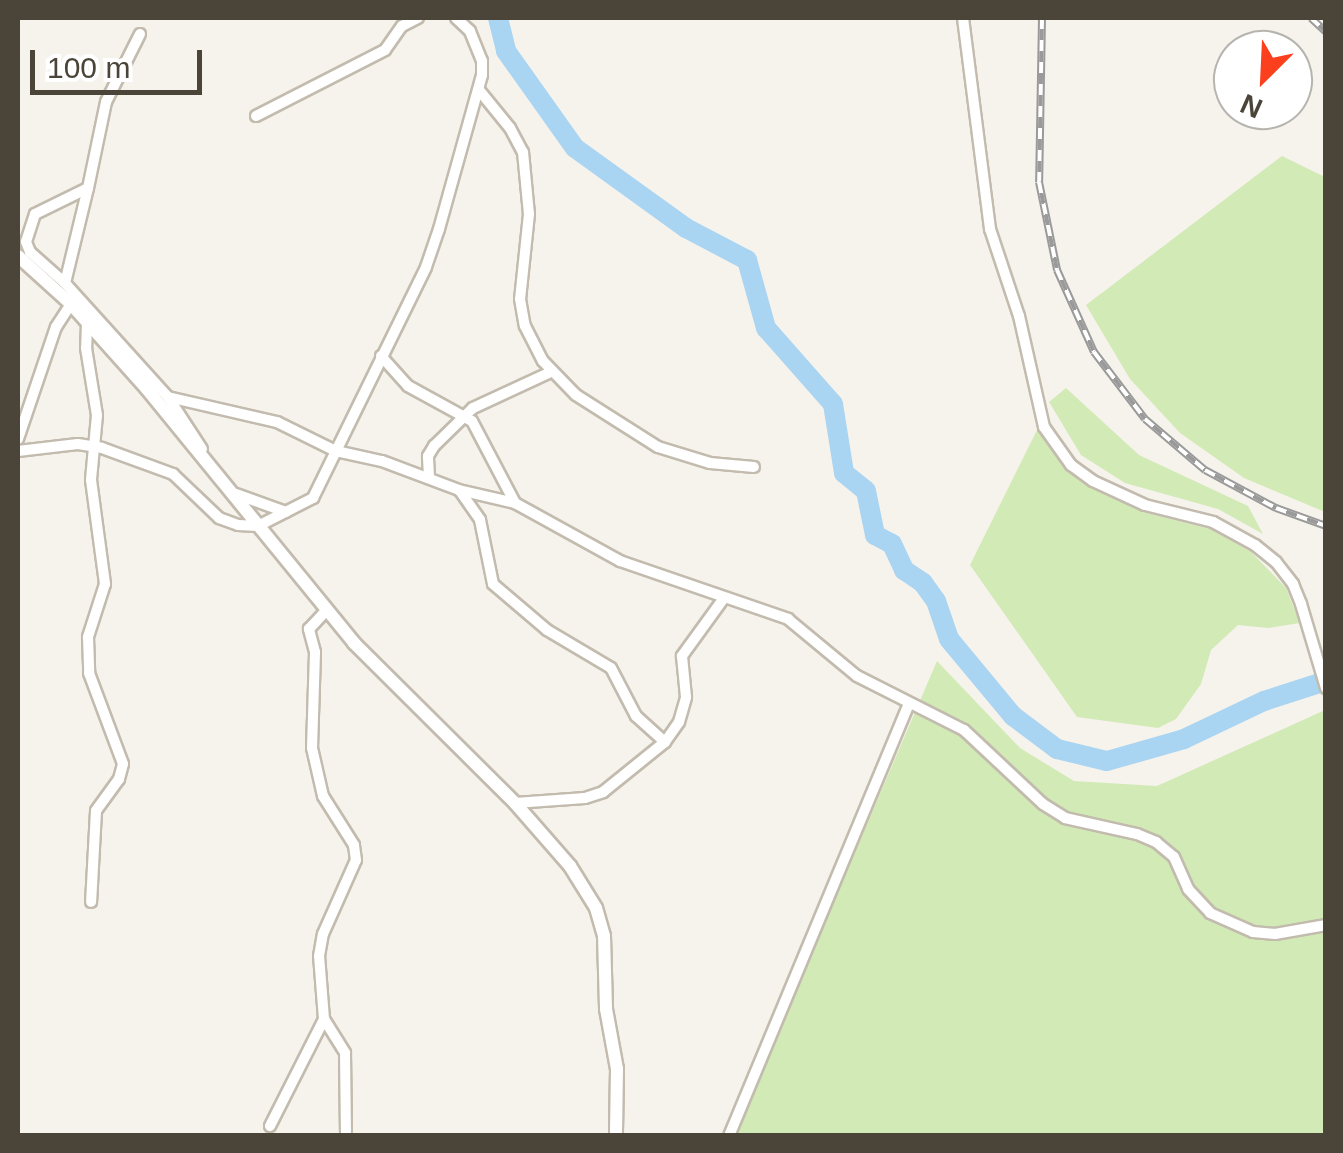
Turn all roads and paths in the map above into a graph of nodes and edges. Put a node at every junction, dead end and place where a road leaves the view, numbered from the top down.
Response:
1 (418, 18) edge
2 (456, 18) edge
3 (963, 18) edge
4 (140, 34) dead end
5 (479, 90) junction
6 (256, 116) dead end
7 (88, 188) junction
8 (18, 256) edge
9 (65, 283) junction
10 (70, 304) junction
11 (87, 323) junction
12 (381, 356) junction
13 (552, 372) junction
14 (168, 396) junction
15 (465, 415) junction
16 (18, 439) edge
17 (94, 445) junction
18 (18, 451) edge
19 (336, 452) junction
20 (754, 467) dead end
21 (429, 477) junction
22 (459, 490) junction
23 (515, 503) junction
24 (287, 512) junction
25 (258, 526) junction
26 (724, 598) junction
27 (326, 611) junction
28 (1326, 688) edge
29 (908, 705) junction
30 (665, 742) junction
31 (514, 803) junction
32 (91, 902) dead end
33 (1326, 925) edge
34 (324, 1019) junction
35 (270, 1126) dead end
36 (346, 1136) edge
37 (616, 1136) edge
38 (729, 1136) edge

1 - 6 street
2 - 5 street
3 - 28 street
4 - 7 street
5 - 12 street
5 - 13 street
7 - 9 street
7 - 9 street
8 - 10 street
9 - 14 street
10 - 11 street
10 - 16 street
11 - 17 street
11 - 25 street
12 - 15 street
12 - 19 street
13 - 15 street
13 - 20 street
14 - 19 street
14 - 24 street
15 - 21 street
15 - 23 street
17 - 18 street
17 - 25 street
17 - 32 street
19 - 21 street
19 - 24 street
21 - 22 street
22 - 23 street
22 - 30 street
23 - 26 street
24 - 25 street
25 - 27 street
26 - 29 street
26 - 30 street
27 - 31 street
27 - 34 street
29 - 33 street
29 - 38 street
30 - 31 street
31 - 37 street
34 - 35 street
34 - 36 street

